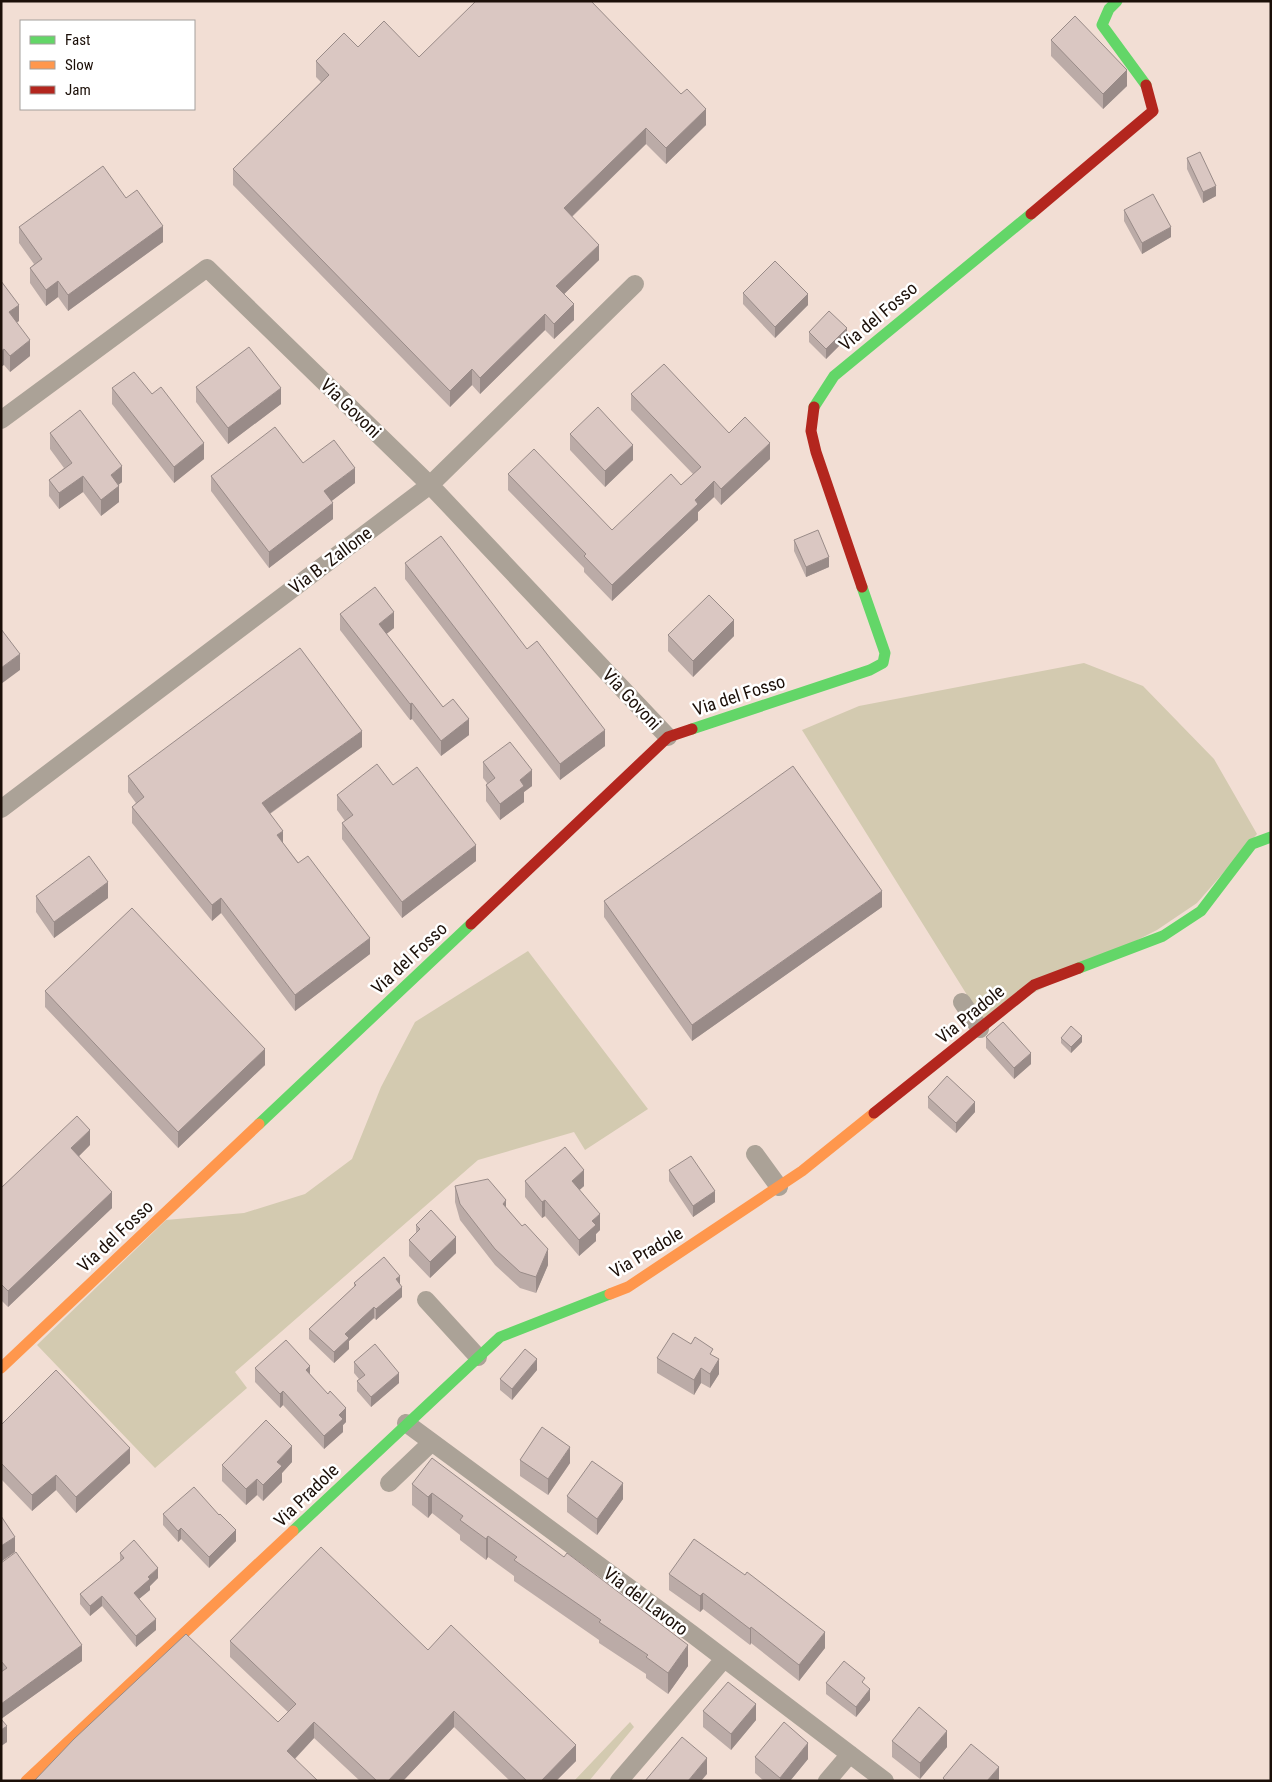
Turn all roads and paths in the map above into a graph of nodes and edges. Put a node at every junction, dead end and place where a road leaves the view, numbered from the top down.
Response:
1 (1117, 1) edge
2 (635, 284) dead end
3 (1, 420) edge
4 (430, 485) junction
5 (668, 737) junction
6 (1, 809) edge
7 (1271, 837) edge
8 (962, 1002) dead end
9 (980, 1029) junction
10 (755, 1154) dead end
11 (779, 1187) junction
12 (426, 1300) dead end
13 (478, 1357) junction
14 (1, 1368) edge
15 (406, 1423) junction
16 (432, 1442) junction
17 (389, 1483) dead end
18 (724, 1659) junction
19 (850, 1754) junction
20 (26, 1781) edge
21 (618, 1781) edge
22 (827, 1781) edge
23 (885, 1781) edge

1 - 5 street, Via del Fosso
2 - 4 street, Via B. Zallone
3 - 4 street, Via Govoni
4 - 5 street, Via Govoni
4 - 6 street, Via B. Zallone
5 - 14 street, Via del Fosso
7 - 9 street, Via Pradole
8 - 9 street
9 - 11 street, Via Pradole
10 - 11 street
11 - 13 street, Via Pradole
12 - 13 street
13 - 15 street, Via Pradole
15 - 16 street, Via del Lavoro
15 - 20 street, Via Pradole
16 - 17 street
16 - 18 street, Via del Lavoro
18 - 19 street, Via del Lavoro
18 - 21 street
19 - 22 street
19 - 23 street, Via del Lavoro

